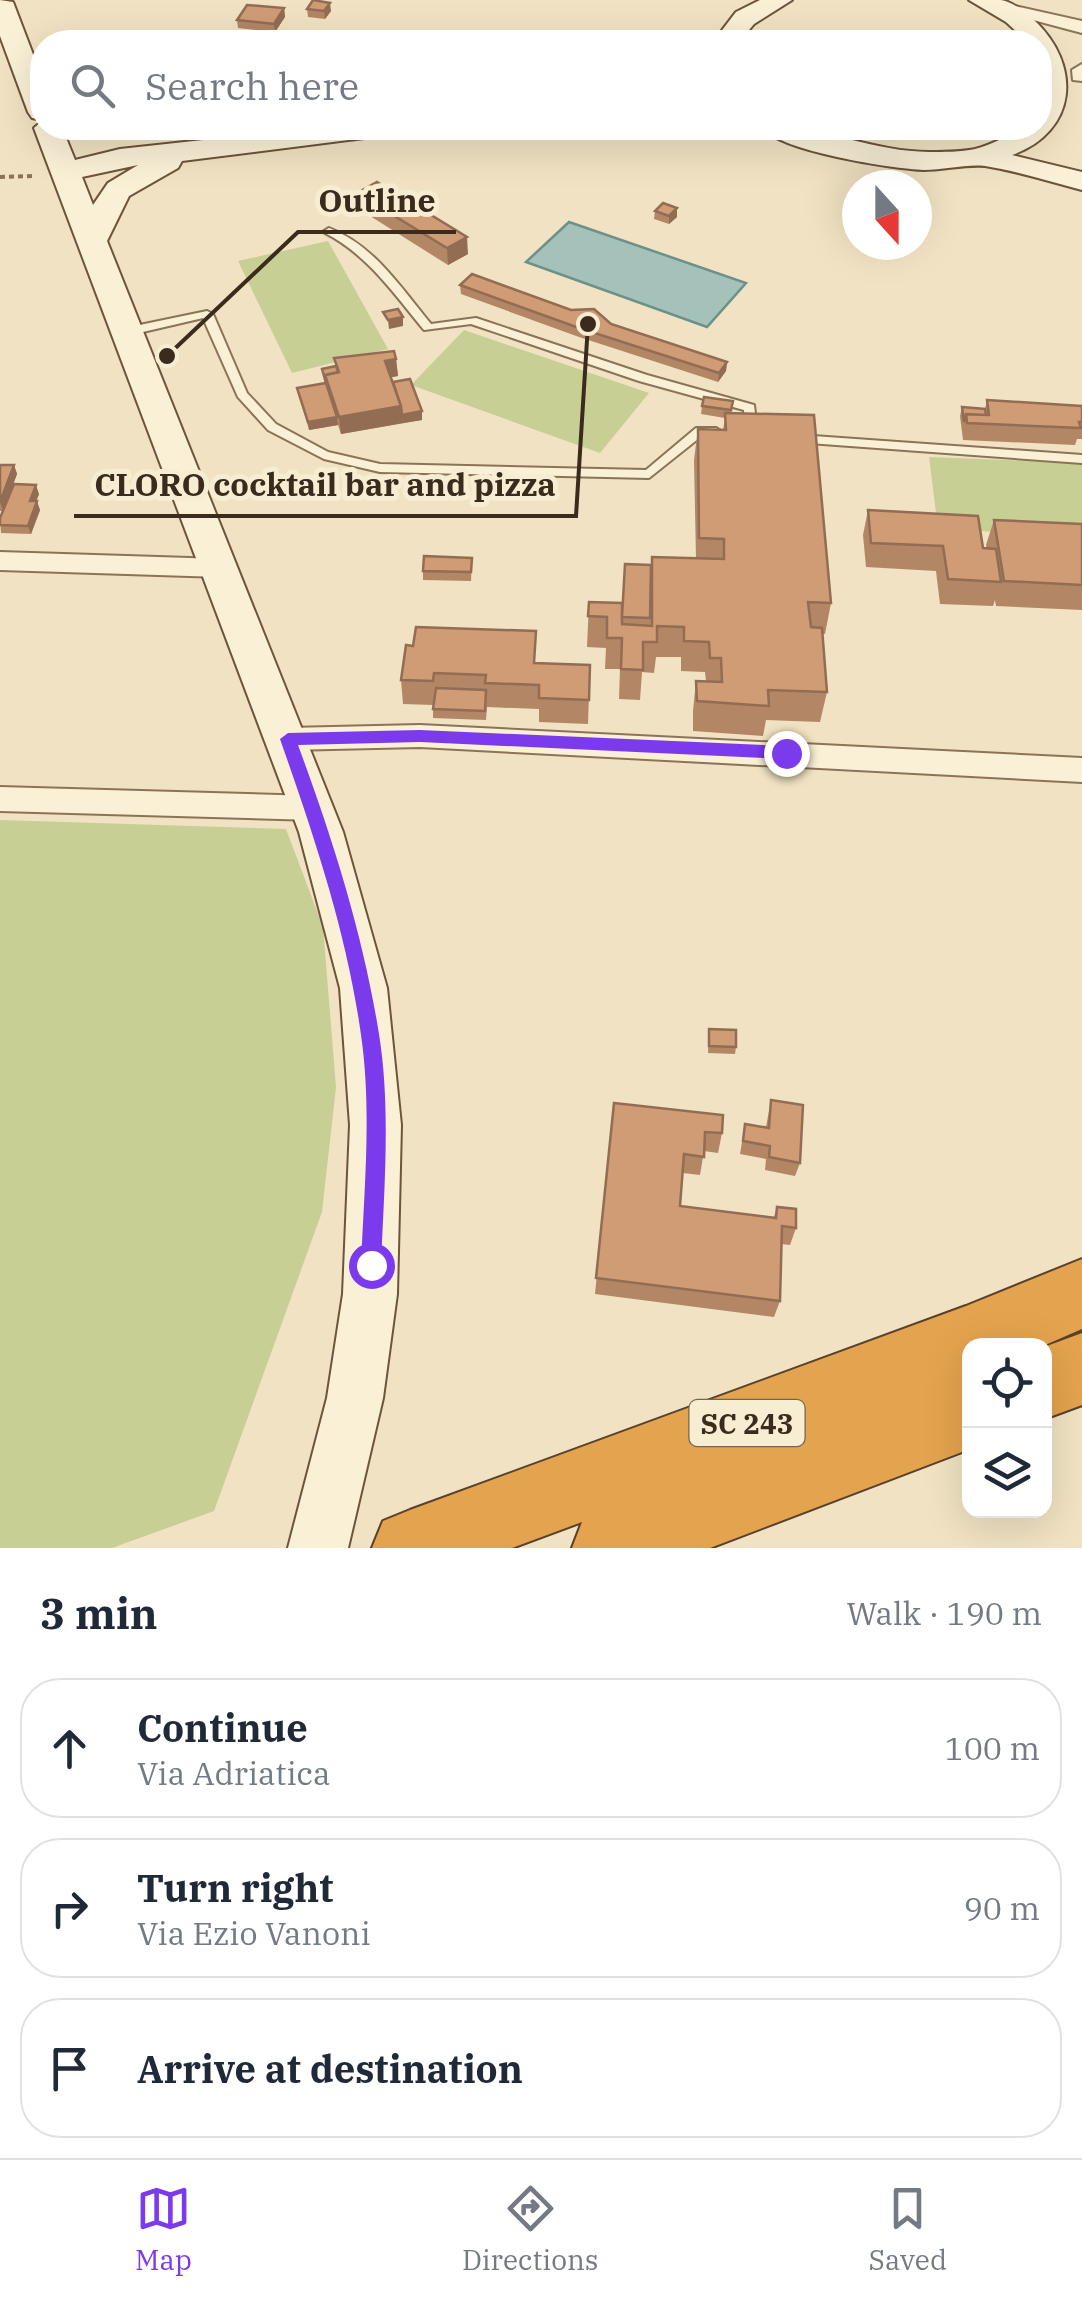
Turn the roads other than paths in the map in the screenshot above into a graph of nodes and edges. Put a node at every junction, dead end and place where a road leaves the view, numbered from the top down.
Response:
1 (778, 0) edge
2 (0, 2) edge
3 (988, 2) edge
4 (1082, 27) edge
5 (734, 30) edge
6 (1043, 30) edge
7 (1052, 37) edge
8 (1081, 73) edge
9 (30, 81) edge
10 (1052, 134) edge
11 (53, 140) edge
12 (80, 140) edge
13 (283, 140) edge
14 (809, 140) edge
15 (1036, 140) edge
16 (980, 157) junction
17 (139, 162) junction
18 (66, 174) junction
19 (1082, 181) edge
20 (329, 231) dead end
21 (93, 239) junction
22 (130, 332) junction
23 (752, 435) junction
24 (768, 436) edge
25 (786, 438) edge
26 (1082, 459) edge
27 (0, 561) edge
28 (222, 568) junction
29 (288, 739) junction
30 (1082, 770) edge
31 (0, 799) edge
32 (313, 808) junction
33 (1082, 1294) edge
34 (1082, 1368) edge
35 (1052, 1380) edge
36 (962, 1415) edge
37 (318, 1548) edge
38 (410, 1548) edge
39 (610, 1548) edge

1 - 5 street
2 - 9 street
3 - 4 street
3 - 6 street
7 - 8 street
8 - 10 street
11 - 18 street
12 - 17 street
13 - 17 street
14 - 16 street
15 - 16 street
16 - 19 street
17 - 18 street
17 - 21 street
18 - 21 street
20 - 23 lane
21 - 22 street
22 - 23 lane
22 - 28 street
23 - 24 lane
25 - 26 lane
27 - 28 street
28 - 29 street
29 - 30 street
29 - 32 street
31 - 32 street
32 - 37 street
33 - 38 highway, SC 243
34 - 35 highway
36 - 39 highway, SC 243

